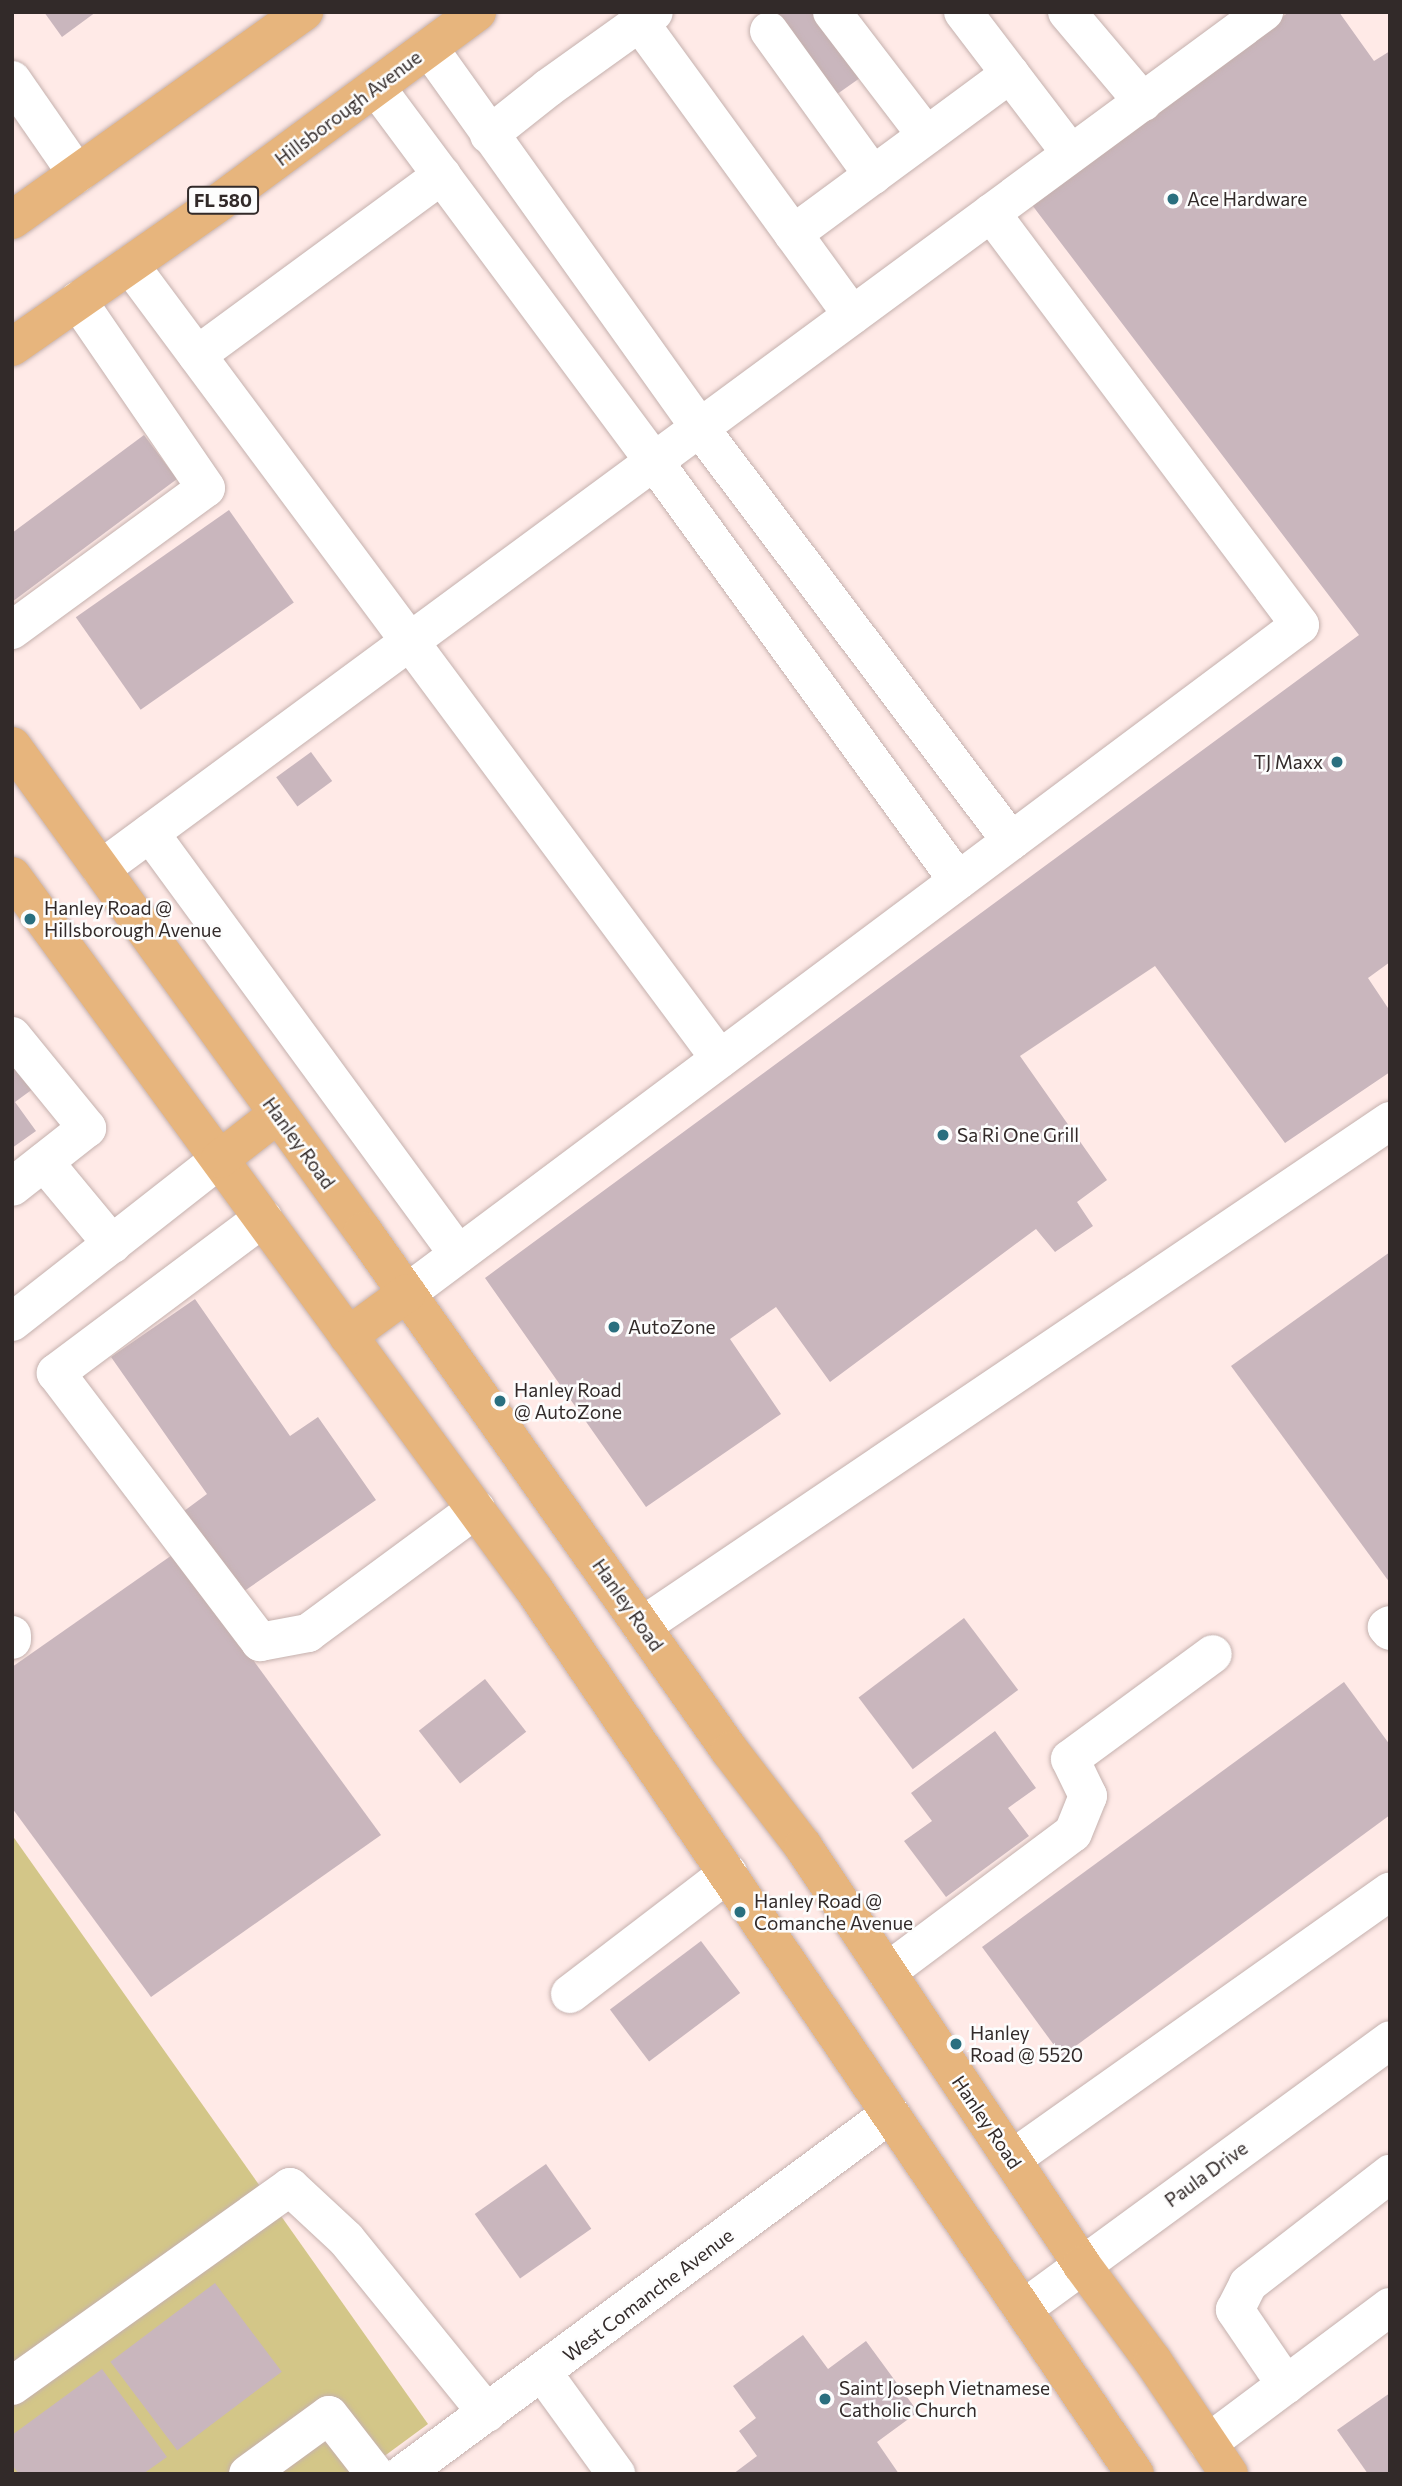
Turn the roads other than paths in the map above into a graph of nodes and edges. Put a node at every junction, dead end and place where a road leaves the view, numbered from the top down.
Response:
1 (304, 12) edge
2 (477, 12) edge
3 (832, 12) edge
4 (963, 12) edge
5 (1067, 12) edge
6 (1264, 12) edge
7 (647, 18) edge
8 (760, 20) edge
9 (429, 48) junction
10 (1010, 74) junction
11 (12, 80) edge
12 (376, 87) junction
13 (1143, 102) junction
14 (489, 135) junction
15 (926, 135) junction
16 (1071, 154) junction
17 (76, 174) junction
18 (873, 174) junction
19 (442, 175) junction
20 (991, 213) junction
21 (12, 220) edge
22 (793, 234) junction
23 (130, 265) junction
24 (78, 301) junction
25 (852, 315) junction
26 (12, 347) edge
27 (197, 355) junction
28 (700, 428) junction
29 (654, 461) junction
30 (12, 630) edge
31 (410, 641) junction
32 (12, 746) edge
33 (150, 834) junction
34 (1011, 841) junction
35 (101, 869) junction
36 (12, 876) edge
37 (958, 881) junction
38 (12, 1036) edge
39 (720, 1059) junction
40 (278, 1114) junction
41 (1390, 1121) edge
42 (219, 1159) junction
43 (44, 1162) junction
44 (12, 1187) edge
45 (263, 1218) junction
46 (112, 1244) junction
47 (458, 1254) junction
48 (407, 1293) junction
49 (12, 1322) edge
50 (348, 1336) junction
51 (476, 1509) junction
52 (1390, 1625) edge
53 (642, 1626) junction
54 (1390, 1631) edge
55 (1213, 1654) dead end
56 (728, 1873) junction
57 (1390, 1891) edge
58 (887, 1972) junction
59 (570, 1994) dead end
60 (1390, 2040) edge
61 (890, 2114) junction
62 (1012, 2159) junction
63 (1390, 2174) edge
64 (1082, 2265) junction
65 (1390, 2307) edge
66 (1023, 2309) junction
67 (543, 2373) junction
68 (1286, 2385) junction
69 (12, 2386) edge
70 (486, 2413) junction
71 (1219, 2459) edge
72 (248, 2474) edge
73 (375, 2474) edge
74 (403, 2474) edge
75 (616, 2474) edge
76 (1135, 2474) edge

1 - 17 main road
2 - 9 main road, Hillsborough Avenue / FL 580
3 - 15 street
4 - 10 street
5 - 13 street
6 - 13 street
7 - 14 street
7 - 22 street
8 - 18 street
9 - 12 main road, Hillsborough Avenue / FL 580
9 - 14 street
10 - 15 street
10 - 16 street
11 - 17 street
12 - 19 street
12 - 23 main road, Hillsborough Avenue / FL 580
13 - 16 street
14 - 28 street
15 - 18 street
16 - 20 street
17 - 21 main road
18 - 22 street
19 - 27 street
19 - 29 street
20 - 25 street
20 - 34 street
22 - 25 street
23 - 24 main road, Hillsborough Avenue / FL 580
23 - 27 street
24 - 26 main road, Hillsborough Avenue / FL 580
24 - 30 street
25 - 28 street
27 - 31 street
28 - 29 street
28 - 34 street
29 - 31 street
29 - 37 street
31 - 33 street
31 - 39 street
32 - 35 main road, Hanley Road
33 - 35 street
33 - 47 street
34 - 37 street
35 - 40 main road, Hanley Road
36 - 42 main road
37 - 39 street
38 - 43 street
39 - 47 street
40 - 42 main road
40 - 48 main road, Hanley Road
41 - 53 street
42 - 45 main road
42 - 46 street
43 - 44 street
43 - 46 street
45 - 50 main road
45 - 51 street
46 - 49 street
47 - 48 street
48 - 50 main road
48 - 53 main road, Hanley Road
50 - 51 main road
51 - 56 main road
52 - 54 street
53 - 58 main road, Hanley Road
55 - 58 street
56 - 59 street
56 - 61 main road
57 - 62 street
58 - 62 main road, Hanley Road
60 - 64 street, Paula Drive
61 - 66 main road
61 - 67 street, West Comanche Avenue
62 - 64 main road, Hanley Road
63 - 68 street
64 - 66 street, Paula Drive
64 - 71 main road, Hanley Road
65 - 68 street
66 - 76 main road
67 - 70 street, West Comanche Avenue
67 - 75 street
68 - 71 street
69 - 70 street
70 - 74 street, West Comanche Avenue
72 - 73 street

